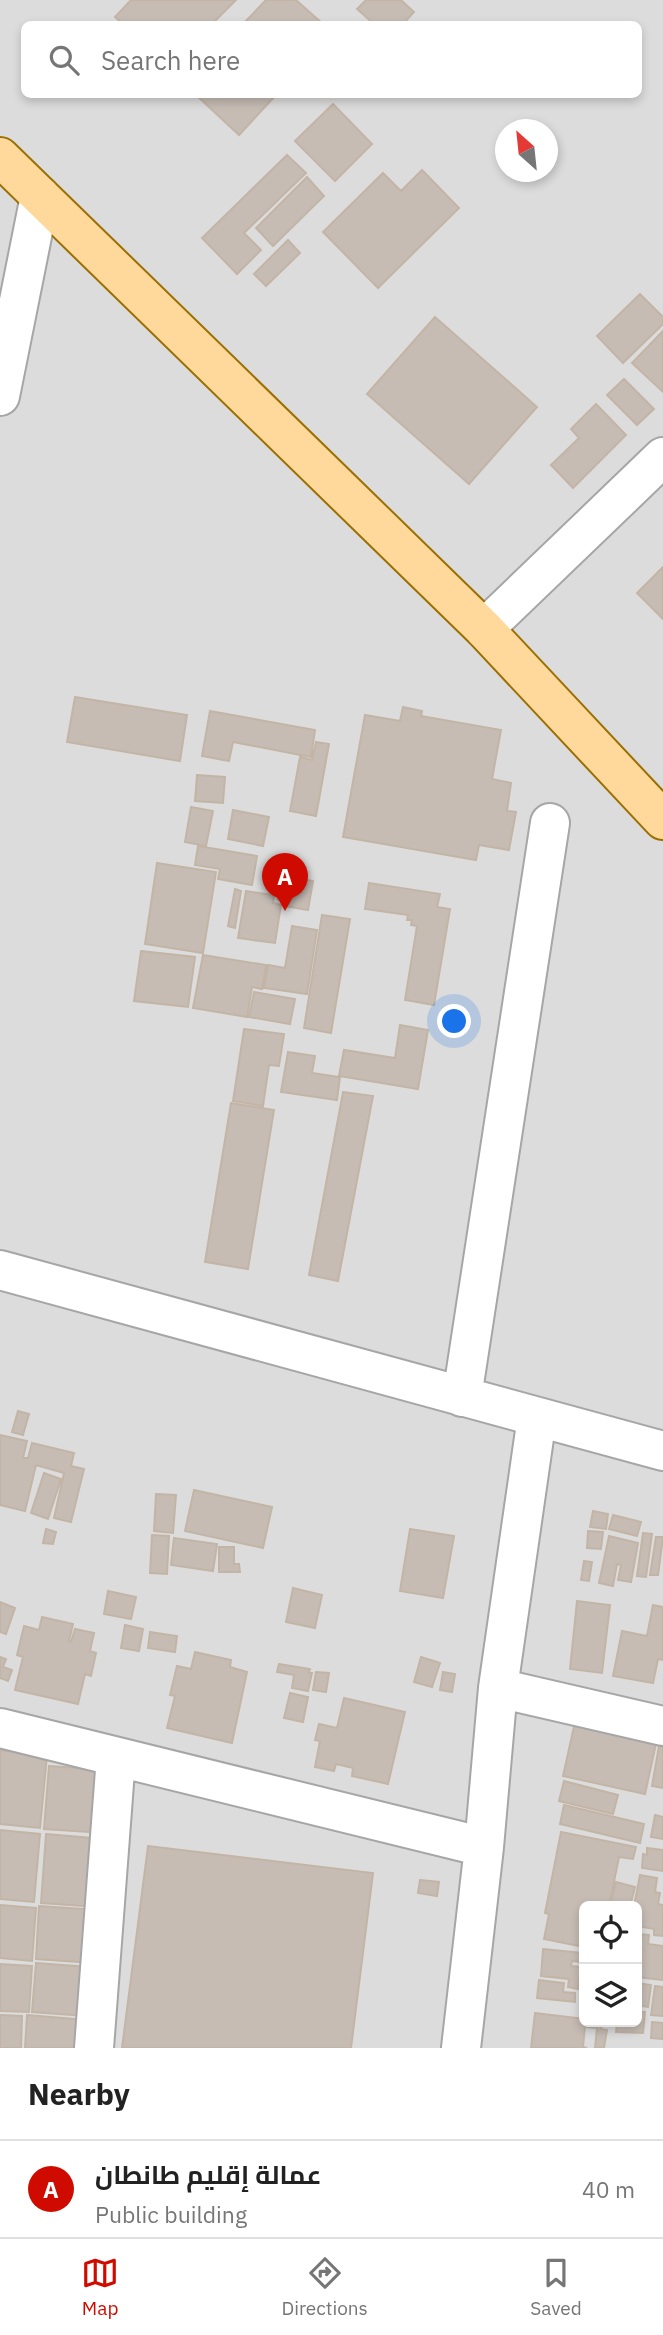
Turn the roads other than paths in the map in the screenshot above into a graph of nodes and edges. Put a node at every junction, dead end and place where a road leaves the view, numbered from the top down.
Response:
1 (0, 158) edge
2 (40, 196) junction
3 (0, 396) edge
4 (663, 457) edge
5 (484, 629) junction
6 (663, 820) edge
7 (550, 823) dead end
8 (0, 1270) edge
9 (462, 1397) junction
10 (537, 1417) junction
11 (663, 1451) edge
12 (498, 1688) junction
13 (663, 1726) edge
14 (0, 1728) edge
15 (116, 1757) junction
16 (484, 1847) junction
17 (94, 2048) edge
18 (461, 2048) edge

1 - 2 main road
2 - 3 street
2 - 5 main road
4 - 5 street
5 - 6 main road
7 - 9 street
8 - 9 street
9 - 10 street
10 - 11 street
10 - 12 street
12 - 13 street
12 - 16 street
14 - 15 street
15 - 16 street
15 - 17 street
16 - 18 street

